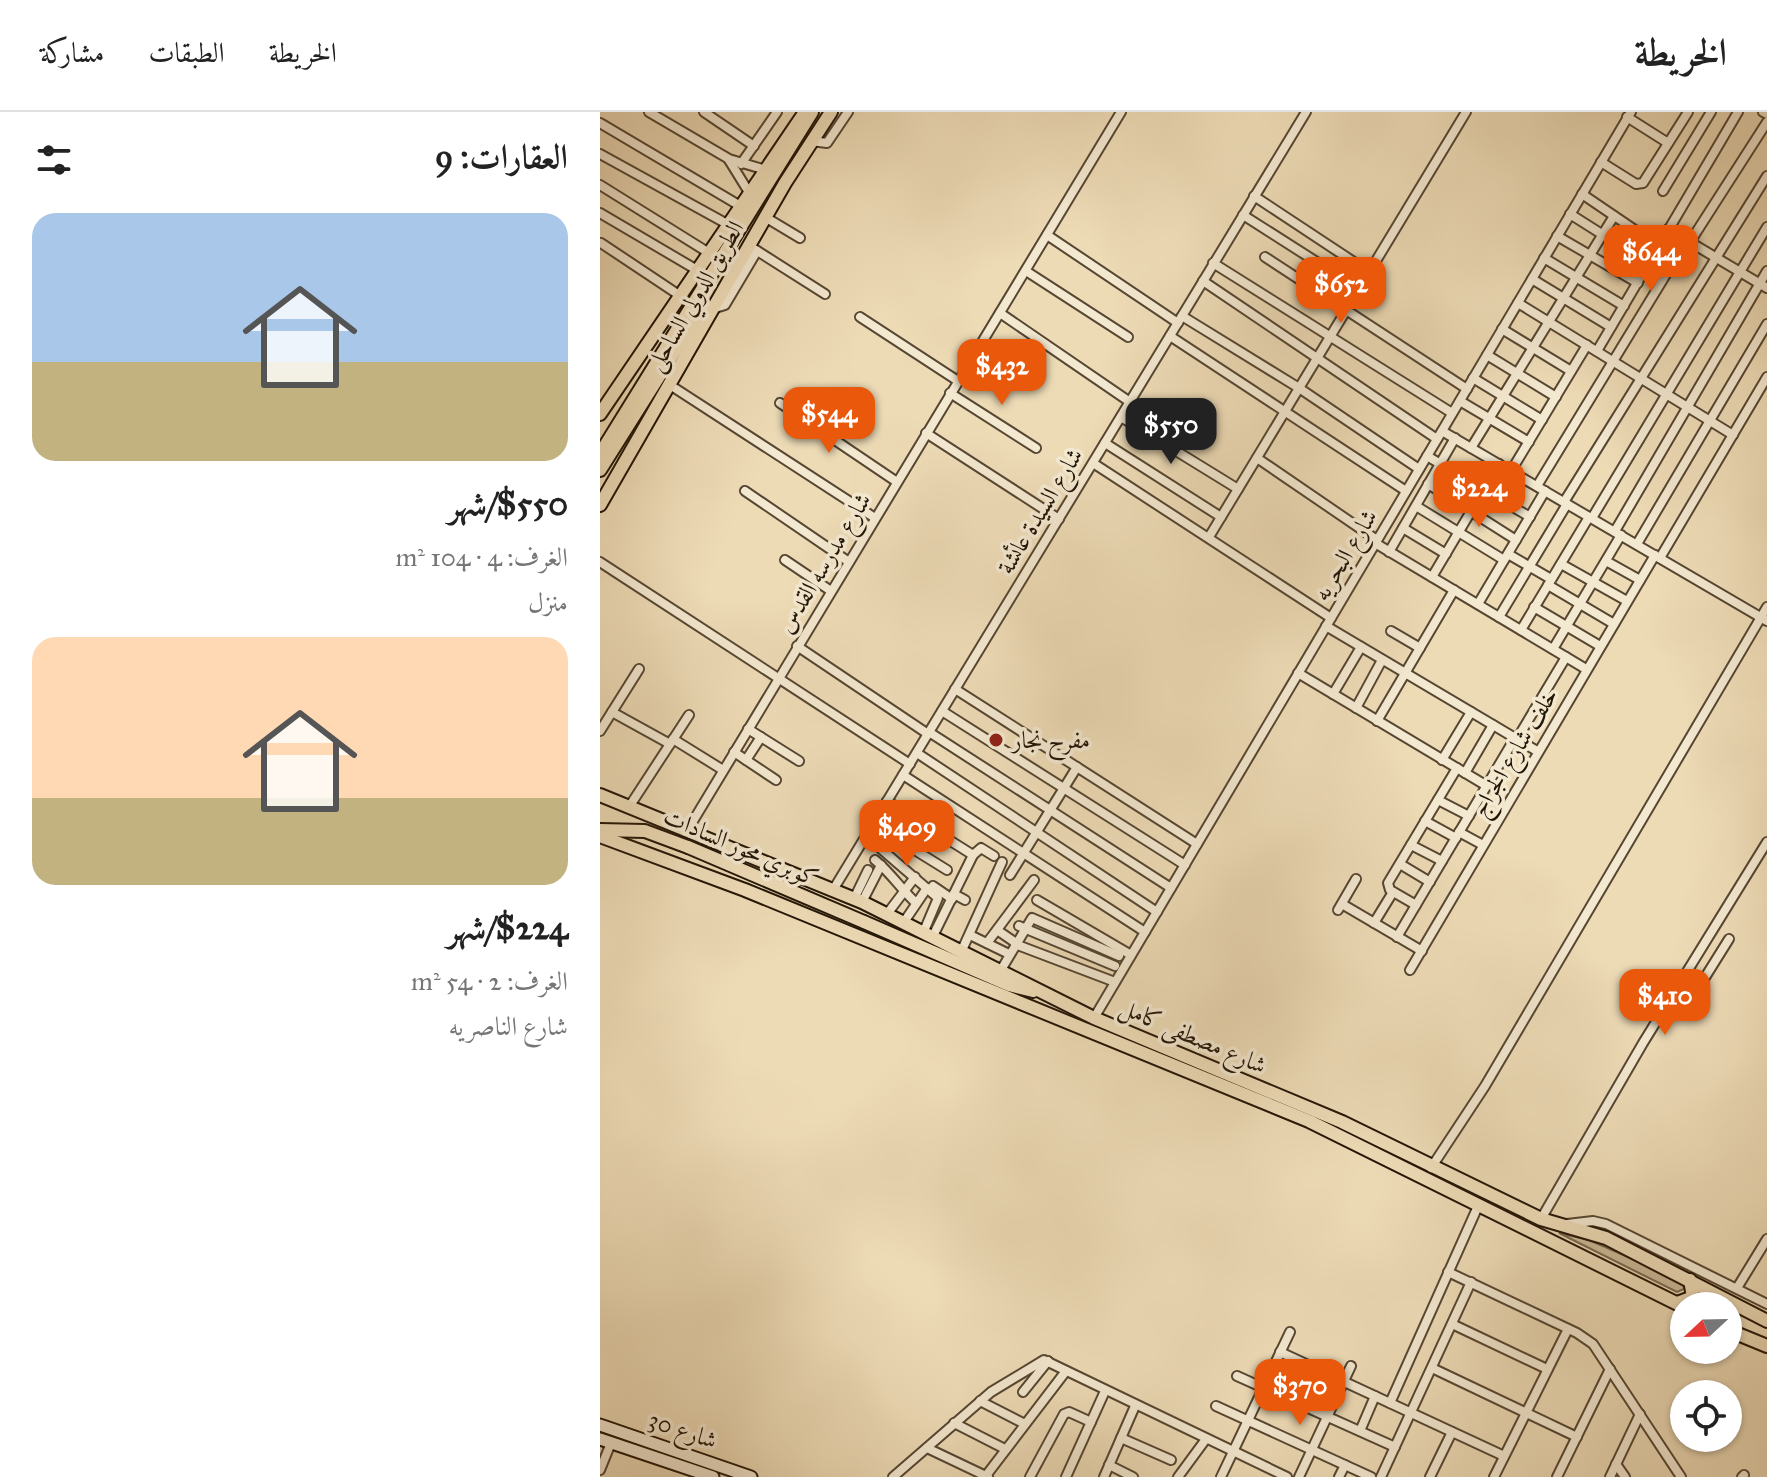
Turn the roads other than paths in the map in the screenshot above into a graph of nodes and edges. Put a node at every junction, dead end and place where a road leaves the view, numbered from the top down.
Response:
1 (607, 112) edge
2 (649, 112) edge
3 (704, 112) edge
4 (777, 112) edge
5 (805, 112) edge
6 (812, 112) edge
7 (831, 112) edge
8 (848, 112) edge
9 (1121, 112) edge
10 (1306, 112) edge
11 (1466, 112) edge
12 (1688, 112) edge
13 (1711, 112) edge
14 (1738, 112) edge
15 (1629, 115) edge
16 (1767, 122) edge
17 (600, 123) edge
18 (811, 141) junction
19 (1668, 143) junction
20 (754, 146) junction
21 (600, 154) edge
22 (729, 159) junction
23 (1601, 162) junction
24 (741, 164) junction
25 (766, 170) junction
26 (1767, 176) edge
27 (600, 185) edge
28 (1663, 191) dead end
29 (750, 194) junction
30 (1582, 194) junction
31 (1254, 196) junction
32 (742, 207) junction
33 (600, 213) edge
34 (1570, 214) junction
35 (1243, 215) junction
36 (1614, 216) junction
37 (765, 217) junction
38 (729, 225) junction
39 (1767, 227) edge
40 (1668, 229) junction
41 (1047, 235) junction
42 (1603, 235) junction
43 (1557, 236) junction
44 (800, 238) dead end
45 (1689, 241) junction
46 (601, 243) edge
47 (1660, 247) junction
48 (753, 248) junction
49 (709, 253) junction
50 (1590, 255) junction
51 (1714, 256) junction
52 (1265, 257) dead end
53 (1544, 258) junction
54 (1213, 263) junction
55 (1649, 264) junction
56 (697, 270) junction
57 (1026, 271) junction
58 (1767, 271) edge
59 (1369, 272) junction
60 (1740, 272) junction
61 (1577, 277) junction
62 (1532, 279) junction
63 (1203, 281) junction
64 (1638, 283) junction
65 (1764, 286) edge
66 (1359, 289) junction
67 (825, 294) dead end
68 (679, 295) junction
69 (1564, 298) junction
70 (1518, 303) junction
71 (1624, 306) junction
72 (712, 308) junction
73 (1346, 311) junction
74 (1000, 313) junction
75 (860, 317) dead end
76 (1180, 319) junction
77 (1549, 322) junction
78 (1767, 324) edge
79 (1611, 327) junction
80 (1502, 329) junction
81 (1170, 336) junction
82 (1128, 337) dead end
83 (1331, 337) junction
84 (1587, 345) junction
85 (1533, 348) junction
86 (1597, 351) junction
87 (1487, 355) junction
88 (1316, 360) junction
89 (1613, 361) junction
90 (1571, 371) junction
91 (1517, 374) junction
92 (1640, 377) junction
93 (1767, 377) edge
94 (1473, 378) junction
95 (958, 381) junction
96 (670, 385) junction
97 (1299, 388) junction
98 (1467, 389) junction
99 (950, 393) junction
100 (1667, 394) junction
101 (1503, 396) junction
102 (1556, 397) junction
103 (1460, 401) junction
104 (1130, 402) junction
105 (780, 403) dead end
106 (1688, 407) junction
107 (1285, 412) junction
108 (1452, 413) junction
109 (600, 414) edge
110 (1121, 417) junction
111 (1490, 419) junction
112 (1542, 420) junction
113 (1710, 421) junction
114 (926, 433) junction
115 (1439, 435) junction
116 (1733, 435) junction
117 (1455, 438) junction
118 (1529, 442) junction
119 (1105, 443) junction
120 (1036, 448) dead end
121 (1471, 448) junction
122 (600, 454) edge
123 (1427, 456) junction
124 (1257, 458) junction
125 (1093, 463) junction
126 (1440, 464) junction
127 (1499, 464) junction
128 (1419, 469) junction
129 (600, 470) edge
130 (1511, 471) junction
131 (897, 482) junction
132 (1428, 484) junction
133 (1238, 489) junction
134 (1541, 489) junction
135 (1484, 490) junction
136 (745, 491) dead end
137 (1406, 491) junction
138 (1565, 503) junction
139 (600, 505) edge
140 (1416, 506) junction
141 (1471, 511) junction
142 (1221, 517) junction
143 (1530, 517) junction
144 (875, 518) junction
145 (1591, 518) junction
146 (1059, 519) junction
147 (1403, 528) junction
148 (1459, 532) junction
149 (1618, 533) junction
150 (1209, 537) junction
151 (1516, 540) junction
152 (1376, 542) junction
153 (1637, 544) junction
154 (1389, 552) junction
155 (1446, 554) junction
156 (1658, 556) junction
157 (1506, 557) junction
158 (785, 560) dead end
159 (1606, 561) junction
160 (600, 562) edge
161 (849, 562) junction
162 (1561, 564) junction
163 (1529, 566) junction
164 (1432, 577) junction
165 (1640, 580) junction
166 (1550, 582) junction
167 (1593, 582) junction
168 (1454, 590) junction
169 (831, 591) junction
170 (1627, 601) junction
171 (1478, 604) junction
172 (1580, 604) junction
173 (1534, 607) junction
174 (1767, 607) edge
175 (1499, 617) junction
176 (1764, 619) edge
177 (1328, 622) junction
178 (1614, 624) junction
179 (1567, 626) junction
180 (1521, 630) junction
181 (1391, 631) dead end
182 (797, 646) junction
183 (1600, 646) junction
184 (1361, 647) junction
185 (1420, 648) junction
186 (1553, 649) junction
187 (1566, 657) junction
188 (1382, 660) junction
189 (639, 669) dead end
190 (1586, 669) junction
191 (1298, 673) junction
192 (1405, 673) junction
193 (778, 678) junction
194 (955, 689) junction
195 (1333, 694) junction
196 (1356, 708) junction
197 (942, 711) junction
198 (612, 712) junction
199 (1471, 712) junction
200 (689, 715) dead end
201 (1377, 721) junction
202 (1493, 725) junction
203 (748, 729) junction
204 (600, 731) edge
205 (929, 733) junction
206 (761, 737) junction
207 (1516, 739) junction
208 (671, 741) junction
209 (1537, 751) junction
210 (734, 752) junction
211 (917, 753) junction
212 (746, 760) junction
213 (1442, 760) junction
214 (799, 761) dead end
215 (910, 764) junction
216 (1077, 767) junction
217 (723, 770) junction
218 (1461, 771) junction
219 (903, 775) junction
220 (776, 780) dead end
221 (1487, 786) junction
222 (1065, 787) junction
223 (600, 795) edge
224 (1438, 800) junction
225 (887, 801) junction
226 (629, 807) junction
227 (1051, 808) junction
228 (1469, 816) junction
229 (1425, 821) junction
230 (873, 824) junction
231 (600, 830) edge
232 (687, 831) junction
233 (1037, 832) junction
234 (1458, 835) junction
235 (600, 836) edge
236 (866, 836) junction
237 (607, 842) edge
238 (1767, 842) edge
239 (1197, 844) junction
240 (1411, 845) junction
241 (1483, 845) junction
242 (1023, 853) junction
243 (972, 854) junction
244 (994, 856) dead end
245 (749, 859) junction
246 (894, 860) junction
247 (1442, 861) junction
248 (1002, 862) dead end
249 (1400, 864) junction
250 (881, 865) junction
251 (1185, 865) junction
252 (868, 870) dead end
253 (947, 870) dead end
254 (1010, 875) dead end
255 (915, 877) junction
256 (1356, 879) dead end
257 (805, 880) junction
258 (1034, 880) dead end
259 (1430, 882) junction
260 (930, 887) junction
261 (1171, 888) junction
262 (745, 890) junction
263 (833, 890) junction
264 (903, 891) junction
265 (1393, 892) junction
266 (953, 896) junction
267 (858, 900) junction
268 (965, 900) dead end
269 (916, 903) junction
270 (1416, 905) junction
271 (795, 910) junction
272 (1157, 912) junction
273 (887, 914) junction
274 (1032, 918) junction
275 (904, 922) junction
276 (1374, 923) junction
277 (1022, 927) junction
278 (997, 930) junction
279 (1145, 932) junction
280 (929, 934) junction
281 (970, 935) junction
282 (1074, 936) junction
283 (1397, 937) junction
284 (1729, 939) dead end
285 (987, 943) junction
286 (1016, 944) junction
287 (1069, 947) junction
288 (962, 950) junction
289 (1422, 951) junction
290 (1120, 953) junction
291 (1009, 954) junction
292 (1131, 955) junction
293 (1063, 963) junction
294 (1115, 966) junction
295 (1001, 970) junction
296 (1410, 970) dead end
297 (1112, 982) junction
298 (1678, 987) junction
299 (1040, 991) junction
300 (1094, 1018) junction
301 (1431, 1168) junction
302 (1479, 1204) junction
303 (1541, 1219) junction
304 (1563, 1225) junction
305 (1767, 1239) edge
306 (1448, 1272) junction
307 (1690, 1280) junction
308 (1471, 1282) junction
309 (1737, 1288) junction
310 (1692, 1292) edge
311 (1710, 1292) edge
312 (1670, 1300) edge
313 (1767, 1303) edge
314 (1742, 1310) edge
315 (1767, 1321) edge
316 (1452, 1324) junction
317 (1568, 1329) junction
318 (1290, 1332) dead end
319 (1742, 1336) edge
320 (1767, 1346) edge
321 (1280, 1352) junction
322 (1048, 1361) junction
323 (1351, 1366) dead end
324 (1312, 1367) junction
325 (1432, 1368) junction
326 (1547, 1369) junction
327 (1610, 1369) junction
328 (1066, 1371) junction
329 (1237, 1376) dead end
330 (1344, 1382) junction
331 (1263, 1388) junction
332 (1105, 1391) junction
333 (1023, 1392) dead end
334 (1375, 1396) junction
335 (980, 1401) junction
336 (1295, 1402) junction
337 (1390, 1403) junction
338 (1135, 1406) junction
339 (1216, 1406) dead end
340 (1526, 1412) junction
341 (1411, 1413) junction
342 (1640, 1414) junction
343 (1327, 1417) junction
344 (1248, 1420) junction
345 (1091, 1422) junction
346 (954, 1423) junction
347 (1025, 1424) junction
348 (600, 1425) edge
349 (1360, 1431) junction
350 (1452, 1432) junction
351 (1577, 1437) junction
352 (1121, 1438) junction
353 (1206, 1439) junction
354 (605, 1441) edge
355 (1395, 1447) junction
356 (927, 1448) junction
357 (1005, 1449) junction
358 (1312, 1450) junction
359 (1233, 1452) junction
360 (1504, 1456) junction
361 (1171, 1460) dead end
362 (1616, 1464) junction
363 (1109, 1465) junction
364 (1345, 1465) junction
365 (600, 1470) edge
366 (711, 1477) edge
367 (751, 1477) edge
368 (893, 1477) edge
369 (986, 1477) edge
370 (1030, 1477) edge
371 (1066, 1477) edge
372 (1104, 1477) edge
373 (1133, 1477) edge
374 (1178, 1477) edge
375 (1221, 1477) edge
376 (1287, 1477) edge
377 (1299, 1477) edge
378 (1339, 1477) edge
379 (1371, 1477) edge
380 (1381, 1477) edge
381 (1430, 1477) edge
382 (1494, 1477) edge
383 (1557, 1477) edge
384 (1610, 1477) edge
385 (1625, 1477) edge
386 (1681, 1477) edge

1 - 17 street
2 - 22 street
3 - 20 street
4 - 20 street
5 - 25 main road, الطريق الدولي الساحلى
6 - 122 main road
7 - 18 main road, الطريق الدولي الساحلى
8 - 18 street
9 - 41 street, شارع مدرسه القدس
10 - 31 street, شارع السيدة عائشة
11 - 59 street
12 - 19 street
13 - 28 street
14 - 40 street
15 - 19 street
15 - 23 street, شارع البحريه
16 - 45 street
17 - 32 street
18 - 37 main road, الطريق الدولي الساحلى
19 - 23 street
20 - 24 street
21 - 38 street
22 - 24 street
22 - 29 street
23 - 30 street, شارع البحريه
24 - 25 street
25 - 29 main road, الطريق الدولي الساحلى
26 - 51 street
27 - 49 street
29 - 32 main road, الطريق الدولي الساحلى
30 - 34 street, شارع البحريه
30 - 36 street
31 - 35 street, شارع السيدة عائشة
31 - 59 street
32 - 38 main road, الطريق الدولي الساحلى
33 - 56 street
34 - 42 street
34 - 43 street, شارع البحريه
35 - 54 street, شارع السيدة عائشة
35 - 66 street
36 - 42 street
36 - 47 street
37 - 44 street
37 - 48 main road, الطريق الدولي الساحلى
38 - 49 main road, الطريق الدولي الساحلى
39 - 60 street
40 - 45 street
40 - 47 street
41 - 57 street, شارع مدرسه القدس
41 - 76 street
42 - 50 street
42 - 55 street
43 - 50 street
43 - 53 street, شارع البحريه
45 - 51 street
45 - 89 street
46 - 68 street
47 - 55 street
48 - 67 street
48 - 72 main road, الطريق الدولي الساحلى
49 - 56 main road, الطريق الدولي الساحلى
50 - 61 street
50 - 64 street
51 - 60 street
51 - 92 street
52 - 73 street
53 - 61 street
53 - 62 street, شارع البحريه
54 - 63 street, شارع السيدة عائشة
54 - 83 street
55 - 64 street
56 - 68 main road, الطريق الدولي الساحلى
57 - 74 street, شارع مدرسه القدس
57 - 82 street
58 - 65 street
59 - 66 street
60 - 65 street
60 - 100 street
61 - 69 street
61 - 71 street
62 - 69 street
62 - 70 street, شارع البحريه
63 - 76 street, شارع السيدة عائشة
63 - 88 street
64 - 71 street
65 - 106 street
66 - 73 street
68 - 109 main road, الطريق الدولي الساحلى
69 - 77 street
69 - 79 street
70 - 77 street
70 - 80 street, شارع البحريه
71 - 79 street
72 - 96 main road, الطريق الدولي الساحلى
72 - 129 main road
73 - 83 street
73 - 98 street
74 - 95 street, شارع مدرسه القدس
74 - 104 street
75 - 95 street
76 - 81 street, شارع السيدة عائشة
76 - 97 street
77 - 84 street
77 - 85 street
78 - 113 street
79 - 86 street
80 - 85 street
80 - 87 street, شارع البحريه
81 - 104 street, شارع السيدة عائشة
81 - 107 street
83 - 88 street
83 - 108 street
84 - 86 street
84 - 90 street
85 - 90 street
85 - 91 street
86 - 89 street
87 - 91 street
87 - 94 street, شارع البحريه
88 - 97 street
88 - 115 street
89 - 92 street
89 - 134 street
90 - 102 street
91 - 101 street
91 - 102 street
92 - 100 street
92 - 138 street
93 - 116 street, خلف شارع الجراج
94 - 98 street, شارع البحريه
94 - 101 street
95 - 99 street, شارع مدرسه القدس
96 - 139 main road, الطريق الدولي الساحلى
96 - 144 street
97 - 107 street
97 - 128 street
98 - 103 street, شارع البحريه
99 - 114 street, شارع مدرسه القدس
99 - 120 street
100 - 106 street
100 - 145 street
101 - 111 street
101 - 112 street
102 - 112 street
103 - 108 street, شارع البحريه
103 - 111 street
104 - 110 street, شارع السيدة عائشة
105 - 131 street
106 - 113 street
106 - 149 street
107 - 124 street
107 - 137 street
108 - 115 street, شارع البحريه
110 - 119 street, شارع السيدة عائشة
110 - 133 street
111 - 118 street
111 - 121 street
112 - 118 street
113 - 116 street
113 - 153 street
114 - 131 street, شارع مدرسه القدس
114 - 146 street
115 - 117 street
115 - 123 street, شارع البحريه
116 - 156 street, خلف شارع الجراج
117 - 121 street
117 - 126 street
118 - 130 street
119 - 125 street, شارع السيدة عائشة
119 - 142 street
121 - 127 street
123 - 126 street
123 - 128 street, شارع البحريه
124 - 133 street
124 - 152 street
125 - 146 street, شارع السيدة عائشة
125 - 150 street
126 - 132 street
126 - 135 street
127 - 130 street
127 - 135 street
128 - 137 street, شارع البحريه
130 - 134 street
131 - 144 street, شارع مدرسه القدس
132 - 140 street
132 - 141 street
133 - 142 street
134 - 138 street
134 - 143 street
135 - 141 street
135 - 143 street
136 - 161 street
137 - 152 street, شارع البحريه
138 - 145 street
138 - 163 street
140 - 147 street
140 - 148 street
141 - 148 street
141 - 151 street
142 - 150 street
143 - 151 street
144 - 161 street, شارع مدرسه القدس
145 - 149 street
145 - 162 street
146 - 194 street, شارع السيدة عائشة
147 - 154 street
147 - 155 street
148 - 155 street
148 - 157 street
149 - 153 street
149 - 159 street
150 - 177 street
151 - 157 street
152 - 154 street
152 - 177 street, شارع البحريه
153 - 156 street
154 - 164 street
155 - 164 street
156 - 165 street, خلف شارع الجراج
156 - 176 street
157 - 163 street
157 - 171 street
158 - 169 street
159 - 165 street
159 - 167 street
160 - 193 street
161 - 169 street, شارع مدرسه القدس
162 - 166 street
162 - 167 street
163 - 166 street
163 - 175 street
164 - 168 street
165 - 170 street, خلف شارع الجراج
166 - 172 street
166 - 173 street
167 - 170 street
167 - 172 street
168 - 171 street
168 - 185 street
169 - 182 street, شارع مدرسه القدس
170 - 178 street, خلف شارع الجراج
171 - 175 street
172 - 178 street
172 - 179 street
173 - 179 street
173 - 180 street
174 - 176 street
175 - 180 street
176 - 301 street
177 - 184 street
177 - 191 street, شارع البحريه
178 - 183 street, خلف شارع الجراج
179 - 183 street
179 - 186 street
180 - 186 street
181 - 185 street
182 - 193 street, شارع مدرسه القدس
182 - 205 street
183 - 190 street, خلف شارع الجراج
184 - 188 street
184 - 195 street
185 - 192 street
186 - 187 street
187 - 190 street
187 - 207 street
188 - 192 street
188 - 196 street
189 - 198 street
190 - 209 street, خلف شارع الجراج
191 - 195 street
191 - 239 street, شارع البحريه
192 - 199 street
192 - 201 street
193 - 203 street, شارع مدرسه القدس
193 - 215 street
194 - 197 street, شارع السيدة عائشة
194 - 216 street
195 - 196 street
196 - 201 street
197 - 205 street, شارع السيدة عائشة
197 - 222 street
198 - 204 street
198 - 208 street
199 - 202 street
199 - 213 street
200 - 208 street
201 - 213 street
202 - 207 street
202 - 218 street
203 - 206 street
203 - 210 street, شارع مدرسه القدس
205 - 211 street, شارع السيدة عائشة
205 - 227 street
206 - 212 street
206 - 214 street
207 - 209 street
207 - 221 street
208 - 217 street
208 - 226 street
209 - 241 street, خلف شارع الجراج
210 - 212 street
210 - 217 street, شارع مدرسه القدس
211 - 215 street, شارع السيدة عائشة
211 - 233 street
212 - 220 street
213 - 218 street
215 - 219 street, شارع السيدة عائشة
216 - 222 street
216 - 239 street
217 - 232 street, شارع مدرسه القدس
218 - 221 street
218 - 224 street
219 - 225 street, شارع السيدة عائشة
219 - 242 street
221 - 228 street
222 - 227 street
222 - 251 street
223 - 226 main road, شارع مصطفى كامل
224 - 228 street
224 - 229 street
225 - 230 street, شارع السيدة عائشة
225 - 243 street
226 - 232 main road, شارع مصطفى كامل
227 - 233 street
227 - 261 street
228 - 234 street
229 - 234 street
229 - 240 street
230 - 236 street, شارع السيدة عائشة
230 - 253 street
231 - 299 main road, كوبري محور السادات, bridge
232 - 245 main road, شارع مصطفى كامل
233 - 242 street
233 - 272 street
234 - 241 street
234 - 247 street
235 - 237 main road, شارع مصطفى كامل
236 - 246 street
236 - 263 street, شارع السيدة عائشة
237 - 262 main road, شارع مصطفى كامل
238 - 298 street
239 - 251 street, شارع البحريه
240 - 247 street
240 - 249 street
241 - 289 street, خلف شارع الجراج
242 - 254 street
242 - 279 street
243 - 244 street
243 - 266 street
245 - 257 main road, شارع مصطفى كامل
245 - 262 main road
246 - 250 street
246 - 255 street
247 - 259 street
248 - 281 street
249 - 259 street
249 - 265 street
250 - 264 street
250 - 267 street
251 - 261 street, شارع البحريه
252 - 267 street
255 - 260 street
255 - 264 street
256 - 276 street
257 - 263 main road, شارع مصطفى كامل
257 - 271 main road
258 - 278 street
259 - 270 street
260 - 266 street
260 - 269 street
260 - 280 street
261 - 272 street, شارع البحريه
262 - 271 main road, شارع مصطفى كامل
263 - 267 main road, شارع مصطفى كامل
264 - 269 street
264 - 273 street
265 - 270 street
265 - 276 street
266 - 268 street
266 - 280 street
267 - 273 main road, شارع مصطفى كامل
269 - 275 street
270 - 283 street
271 - 302 main road, شارع مصطفى كامل
272 - 279 street, شارع البحريه
273 - 275 main road, شارع مصطفى كامل
274 - 277 street
274 - 282 street
274 - 290 street
275 - 280 main road, شارع مصطفى كامل
276 - 283 street
277 - 286 street
277 - 287 street
278 - 285 street
278 - 286 street
279 - 292 street, شارع البحريه
280 - 288 main road, شارع مصطفى كامل
281 - 285 street
281 - 288 street
282 - 287 street
282 - 290 street
283 - 289 street
284 - 298 street
285 - 291 street
286 - 291 street
286 - 293 street
287 - 293 street
287 - 294 street
288 - 295 main road, شارع مصطفى كامل
289 - 296 street, خلف شارع الجراج
290 - 292 street
290 - 294 street
291 - 295 street
292 - 297 street, شارع البحريه
293 - 297 street
294 - 297 street
295 - 299 main road, شارع مصطفى كامل
297 - 300 street, شارع البحريه
298 - 303 street
299 - 300 main road, شارع مصطفى كامل
300 - 301 main road, شارع مصطفى كامل
301 - 303 main road, شارع مصطفى كامل
302 - 306 street
302 - 312 main road, شارع مصطفى كامل
303 - 304 main road, شارع مصطفى كامل
304 - 307 main road, شارع مصطفى كامل
304 - 309 street
305 - 309 street
306 - 308 street
306 - 337 street
307 - 310 main road
307 - 311 main road, شارع مصطفى كامل
308 - 316 street
308 - 317 street
309 - 313 street
314 - 315 main road, شارع مصطفى كامل
316 - 325 street
316 - 326 street
317 - 326 street
317 - 327 street
318 - 321 street
319 - 320 main road
321 - 324 street
321 - 331 street
322 - 328 street
322 - 333 street
322 - 335 street
323 - 330 street
324 - 330 street
324 - 336 street
325 - 340 street
325 - 341 street
326 - 340 street
327 - 342 street
327 - 351 street
328 - 332 street
328 - 347 street
329 - 331 street
330 - 334 street
330 - 343 street
331 - 336 street
331 - 344 street
332 - 338 street
332 - 345 street
334 - 337 street
334 - 349 street
335 - 346 street
335 - 347 street
336 - 343 street
337 - 341 street
338 - 352 street
338 - 353 street
339 - 344 street
340 - 351 street
340 - 360 street
341 - 350 street
341 - 355 street
342 - 362 street
342 - 386 street
343 - 349 street
343 - 358 street
344 - 358 street
344 - 359 street
345 - 370 street
345 - 371 street
346 - 356 street
346 - 357 street
347 - 357 street
348 - 367 street, شارع 30
349 - 355 street
350 - 360 street
350 - 381 street
351 - 383 street
352 - 361 street
352 - 363 street
353 - 359 street
353 - 374 street
354 - 365 street
354 - 366 street, شارع 30
355 - 380 street
356 - 368 street
356 - 369 street
357 - 369 street
358 - 364 street
358 - 377 street
359 - 375 street
359 - 376 street
360 - 382 street
362 - 384 street
362 - 385 street
363 - 372 street
363 - 373 street
364 - 378 street
364 - 379 street

